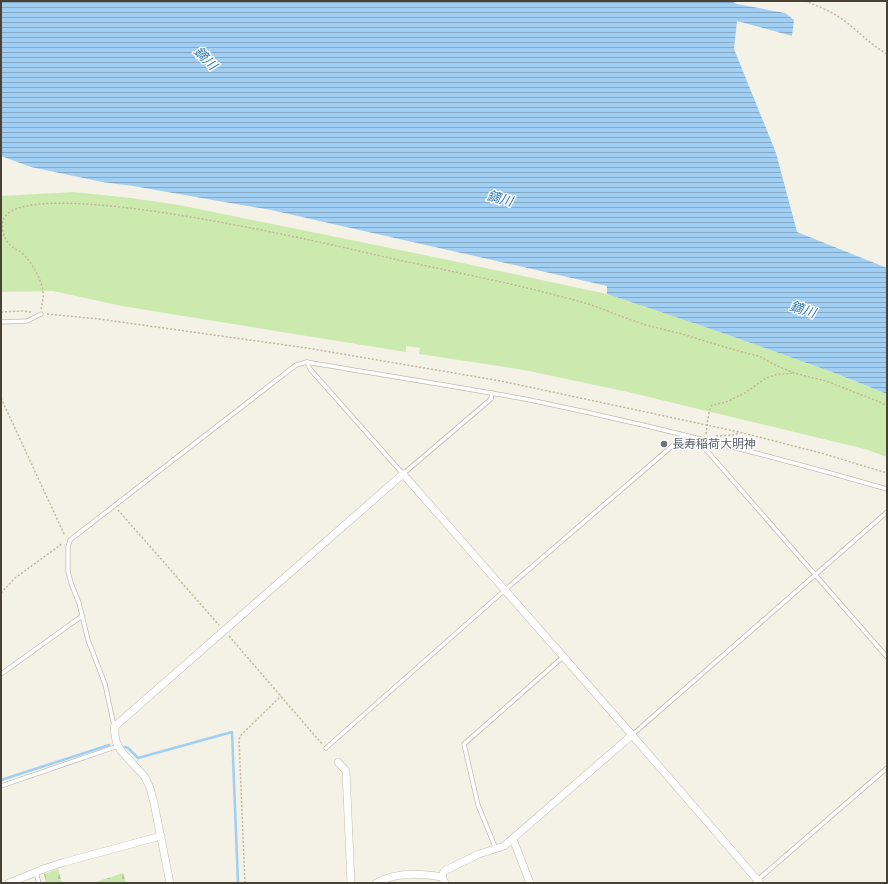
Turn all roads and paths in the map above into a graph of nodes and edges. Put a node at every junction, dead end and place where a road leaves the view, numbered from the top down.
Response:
1 (805, 1) edge
2 (887, 54) edge
3 (22, 311) dead end
4 (1, 312) edge
5 (41, 314) joint
6 (53, 315) dead end
7 (1, 322) edge
8 (307, 362) junction
9 (794, 373) junction
10 (492, 393) junction
11 (1, 398) edge
12 (887, 406) edge
13 (708, 426) junction
14 (682, 435) junction
15 (705, 436) dead end
16 (700, 439) junction
17 (887, 473) edge
18 (402, 474) junction
19 (887, 489) edge
20 (887, 512) edge
21 (70, 541) junction
22 (815, 575) junction
23 (505, 590) junction
24 (1, 593) edge
25 (82, 616) junction
26 (564, 657) junction
27 (887, 657) edge
28 (1, 674) edge
29 (281, 696) dead end
30 (114, 727) junction
31 (632, 735) junction
32 (118, 746) junction
33 (326, 748) dead end
34 (338, 762) dead end
35 (887, 768) edge
36 (1, 786) edge
37 (161, 836) junction
38 (513, 839) junction
39 (496, 849) junction
40 (36, 872) junction
41 (443, 880) edge
42 (757, 882) edge
43 (9, 883) edge
44 (39, 883) edge
45 (170, 883) edge
46 (245, 883) edge
47 (351, 883) edge
48 (376, 883) edge
49 (530, 883) edge

1 - 2 path
3 - 4 path
5 - 7 lane
5 - 9 path
6 - 13 path
8 - 10 lane
8 - 18 lane
8 - 21 lane
9 - 12 path
9 - 13 path
10 - 14 lane
10 - 18 lane
11 - 21 path
13 - 15 path
13 - 17 path
14 - 16 lane
14 - 23 lane
16 - 19 lane
16 - 22 lane
18 - 23 street
18 - 30 street
20 - 22 lane
21 - 24 path
21 - 25 lane
22 - 27 lane
22 - 31 lane
23 - 26 street
23 - 33 lane
25 - 28 lane
25 - 30 lane
26 - 31 street
26 - 39 lane
29 - 46 path
30 - 32 street
31 - 38 street
31 - 42 street
32 - 36 lane
32 - 37 street
34 - 47 street
35 - 42 lane
37 - 40 street
37 - 45 street
38 - 39 street
38 - 49 street
39 - 41 street
40 - 43 street
40 - 44 lane
41 - 48 street

